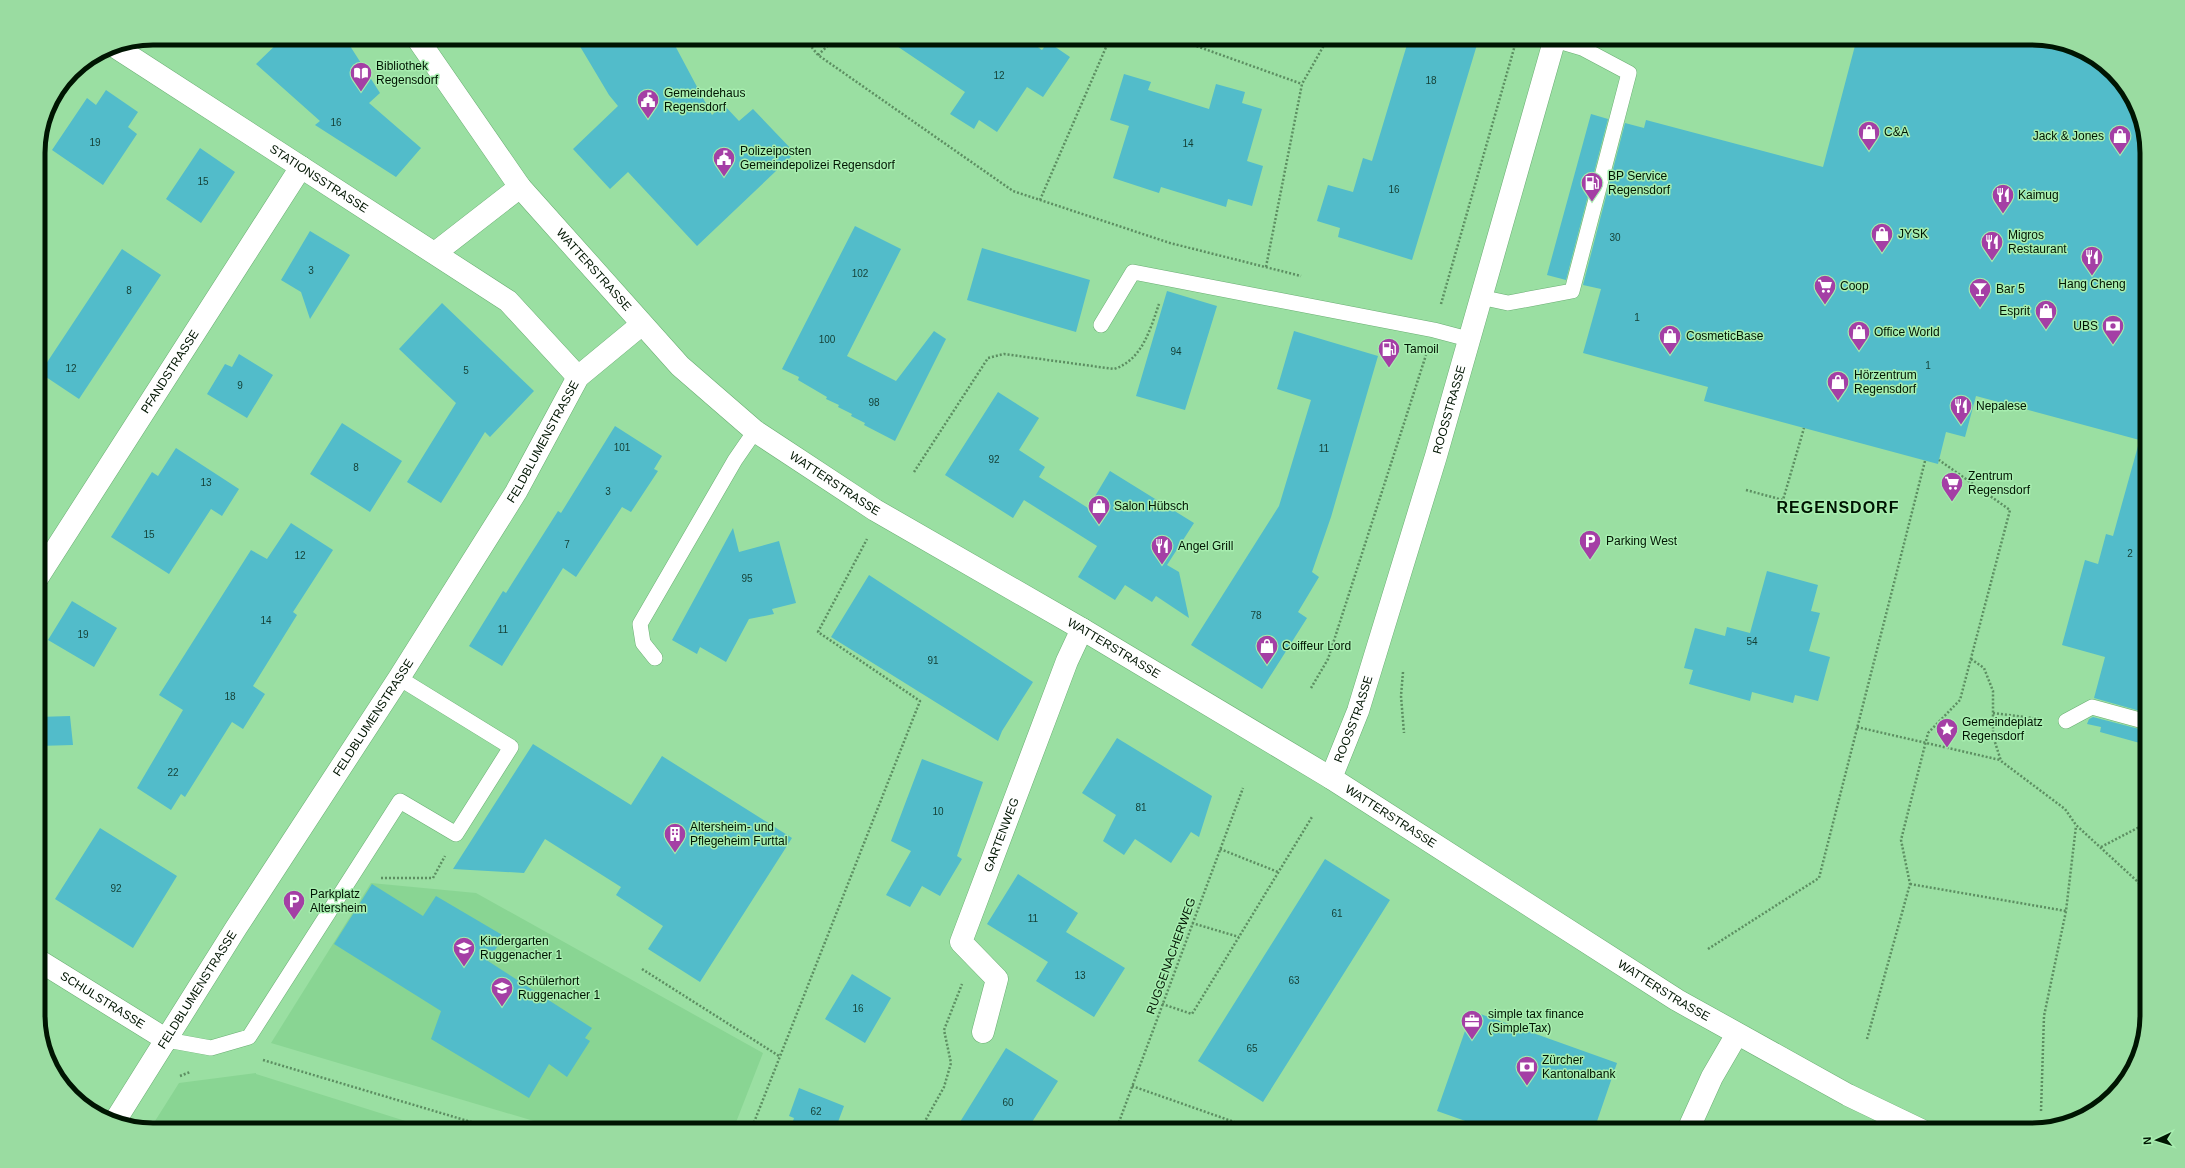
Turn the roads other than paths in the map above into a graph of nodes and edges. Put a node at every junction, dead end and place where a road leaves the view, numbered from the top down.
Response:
1 (422, 45) edge
2 (1553, 45) edge
3 (1573, 45) edge
4 (121, 50) edge
5 (301, 166) junction
6 (520, 187) junction
7 (435, 253) junction
8 (1480, 297) junction
9 (641, 325) junction
10 (1101, 325) dead end
11 (1468, 339) junction
12 (578, 377) junction
13 (755, 431) junction
14 (45, 566) edge
15 (1082, 629) junction
16 (655, 658) dead end
17 (399, 678) junction
18 (2140, 720) edge
19 (2066, 721) road end
20 (1331, 778) junction
21 (45, 964) edge
22 (983, 1032) dead end
23 (1737, 1034) junction
24 (167, 1040) junction
25 (118, 1117) edge
26 (1691, 1123) edge
27 (1906, 1123) edge

1 - 6 street, WATTERSTRASSE
2 - 8 street, ROOSSTRASSE
3 - 8 lane
4 - 5 street, STATIONSSTRASSE
5 - 7 street, STATIONSSTRASSE
5 - 14 street, PFANDSTRASSE
6 - 7 street
6 - 9 street, WATTERSTRASSE
7 - 12 street, STATIONSSTRASSE
8 - 11 street, ROOSSTRASSE
9 - 12 street, FELDBLUMENSTRASSE
9 - 13 street, WATTERSTRASSE
10 - 11 lane
11 - 20 street, ROOSSTRASSE
12 - 17 street, FELDBLUMENSTRASSE
13 - 15 street, WATTERSTRASSE
13 - 16 lane
15 - 20 street, WATTERSTRASSE
15 - 22 street, GARTENWEG
17 - 24 street, FELDBLUMENSTRASSE
17 - 24 lane
18 - 19 lane
20 - 23 street, WATTERSTRASSE
21 - 24 street, SCHULSTRASSE
23 - 26 street
23 - 27 street, WATTERSTRASSE
24 - 25 street, FELDBLUMENSTRASSE

